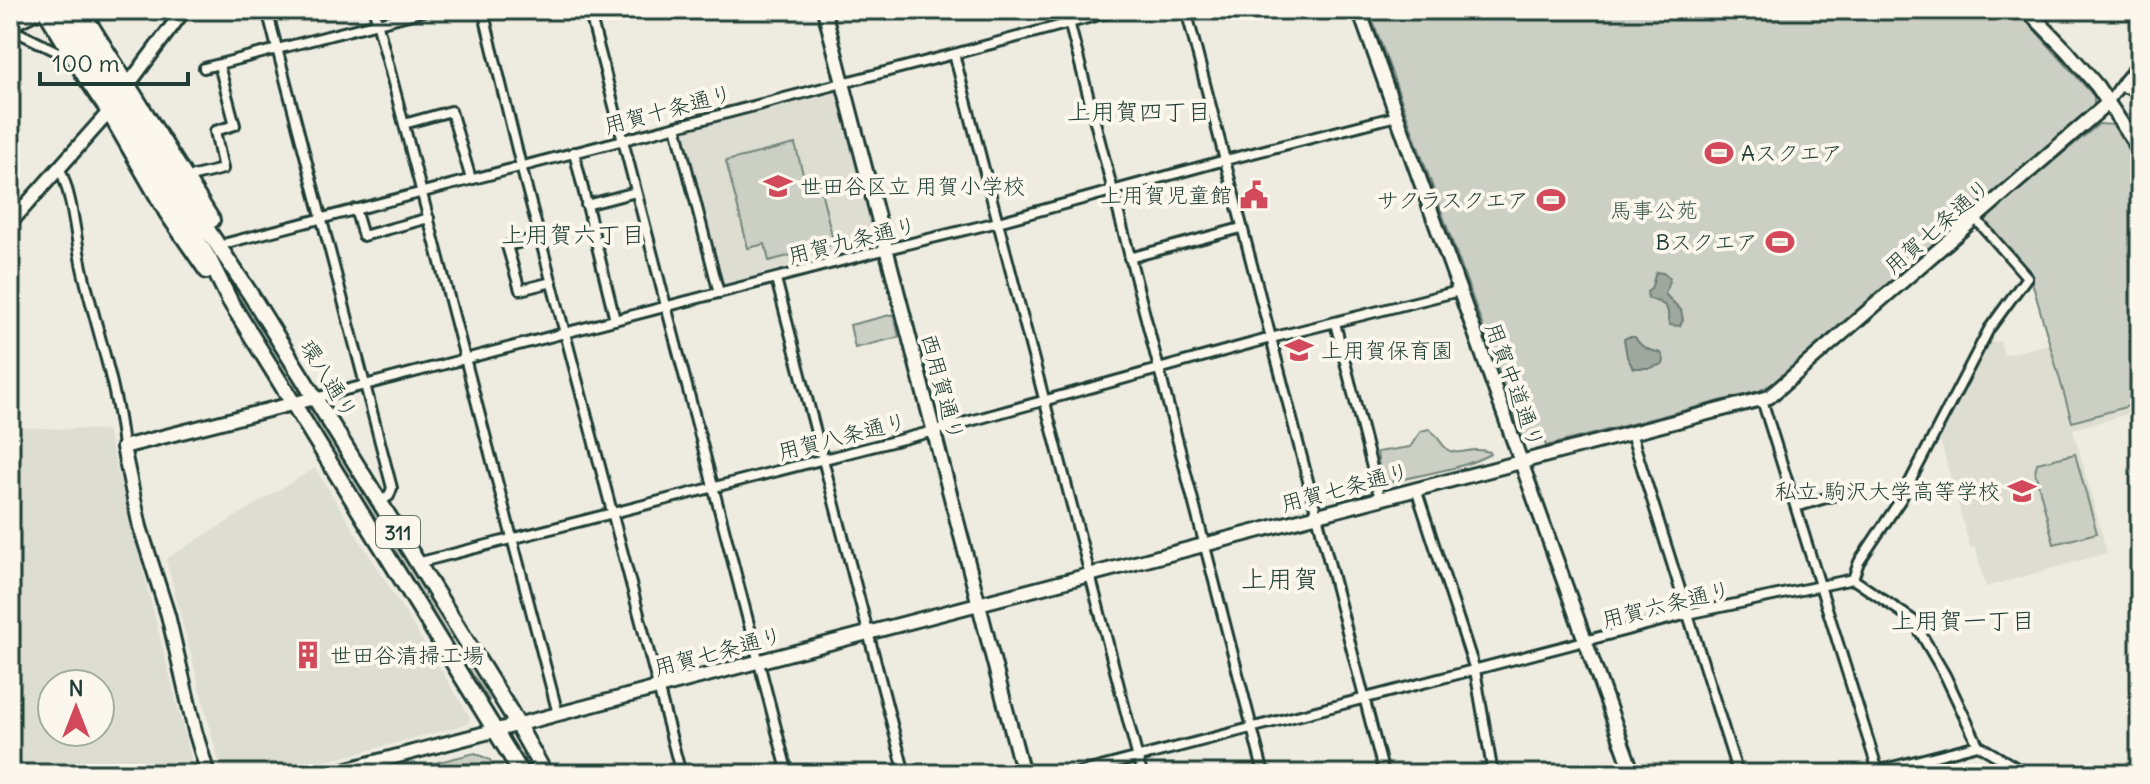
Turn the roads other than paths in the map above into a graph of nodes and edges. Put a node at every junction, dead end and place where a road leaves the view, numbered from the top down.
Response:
1 (38, 10) edge
2 (45, 10) edge
3 (57, 10) edge
4 (69, 10) edge
5 (81, 10) edge
6 (184, 10) edge
7 (267, 10) edge
8 (374, 10) edge
9 (428, 10) edge
10 (483, 10) edge
11 (589, 10) edge
12 (824, 10) edge
13 (1066, 10) edge
14 (1118, 10) edge
15 (1186, 10) edge
16 (1359, 10) edge
17 (2027, 10) edge
18 (1068, 22) junction
19 (377, 23) junction
20 (12, 27) edge
21 (277, 49) junction
22 (954, 54) junction
23 (66, 56) dead end
24 (2140, 61) edge
25 (219, 65) junction
26 (204, 68) dead end
27 (843, 82) junction
28 (128, 85) junction
29 (2120, 87) junction
30 (2140, 91) edge
31 (2108, 103) junction
32 (118, 109) junction
33 (1397, 116) junction
34 (404, 124) junction
35 (676, 126) junction
36 (623, 140) junction
37 (2140, 151) edge
38 (574, 152) junction
39 (1224, 160) junction
40 (521, 166) junction
41 (60, 169) junction
42 (186, 178) junction
43 (471, 179) junction
44 (1112, 190) junction
45 (422, 192) junction
46 (636, 192) junction
47 (586, 205) junction
48 (355, 209) junction
49 (322, 218) junction
50 (429, 218) junction
51 (1976, 219) junction
52 (998, 222) junction
53 (10, 223) edge
54 (1241, 228) junction
55 (540, 237) junction
56 (227, 243) junction
57 (887, 249) junction
58 (1129, 258) junction
59 (776, 279) junction
60 (552, 282) junction
61 (1459, 291) junction
62 (249, 292) junction
63 (719, 293) junction
64 (666, 307) junction
65 (615, 320) junction
66 (1335, 323) junction
67 (565, 333) junction
68 (1271, 338) junction
69 (465, 360) junction
70 (1158, 370) junction
71 (364, 386) junction
72 (315, 398) junction
73 (1045, 399) junction
74 (1762, 400) junction
75 (293, 403) junction
76 (934, 431) junction
77 (1631, 433) junction
78 (123, 447) junction
79 (824, 459) junction
80 (1522, 462) junction
81 (713, 486) junction
82 (1416, 489) junction
83 (1842, 493) dead end
84 (1380, 499) junction
85 (379, 502) junction
86 (1796, 507) junction
87 (613, 512) junction
88 (1317, 515) junction
89 (512, 538) junction
90 (1204, 545) junction
91 (417, 563) junction
92 (1091, 574) junction
93 (1853, 579) junction
94 (1820, 586) junction
95 (979, 603) junction
96 (1688, 614) junction
97 (869, 632) junction
98 (1586, 642) junction
99 (758, 661) junction
100 (1475, 670) junction
101 (658, 688) junction
102 (1365, 699) junction
103 (558, 714) junction
104 (518, 724) junction
105 (1251, 727) junction
106 (497, 730) junction
107 (1978, 745) junction
108 (1138, 757) junction
109 (1878, 771) junction
110 (2021, 772) edge
111 (208, 774) edge
112 (329, 774) edge
113 (522, 774) edge
114 (545, 774) edge
115 (681, 774) edge
116 (788, 774) edge
117 (905, 774) edge
118 (1023, 774) edge
119 (1074, 774) edge
120 (1142, 774) edge
121 (1264, 774) edge
122 (1384, 774) edge
123 (1493, 774) edge
124 (1633, 774) edge
125 (1738, 774) edge
126 (1867, 774) edge

1 - 20 main road
2 - 32 main road
3 - 32 main road, 環八通り / 311
4 - 32 main road, 環八通り / 311
5 - 28 main road
6 - 28 street
7 - 21 street
8 - 19 street
9 - 19 street
10 - 40 street
11 - 36 street
12 - 27 street, 西用賀通り
13 - 18 street
14 - 18 street, 用賀十条通り
15 - 39 street
16 - 33 street, 用賀中道通り
17 - 31 street
18 - 22 street, 用賀十条通り
18 - 44 street
19 - 21 street
19 - 34 street
20 - 23 street
21 - 25 street
21 - 49 street
22 - 27 street, 用賀十条通り
22 - 52 street
24 - 29 street
25 - 26 street
25 - 42 street
27 - 35 street, 用賀十条通り
27 - 57 street, 西用賀通り
28 - 42 main road
29 - 30 street
29 - 31 street
31 - 37 street
31 - 51 street, 用賀七条通り
32 - 41 street
32 - 62 main road, 環八通り / 311
32 - 75 main road, 環八通り / 311
33 - 39 street, 用賀九条通り
33 - 61 street, 用賀中道通り
34 - 43 street
34 - 45 street
35 - 36 street, 用賀十条通り
35 - 63 street
36 - 38 street, 用賀十条通り
36 - 46 street
38 - 40 street, 用賀十条通り
38 - 47 street
39 - 44 street, 用賀九条通り
39 - 54 street
40 - 43 street, 用賀十条通り
40 - 55 street
41 - 53 street
41 - 78 street
42 - 56 main road
43 - 45 street, 用賀十条通り
44 - 52 street, 用賀九条通り
44 - 58 street
45 - 48 street, 用賀十条通り
45 - 50 street
46 - 47 street
46 - 64 street
47 - 65 street
48 - 49 street, 用賀十条通り
48 - 50 street
49 - 56 street, 用賀十条通り
49 - 71 street
50 - 69 street
51 - 74 street, 用賀七条通り
51 - 93 street
52 - 57 street, 用賀九条通り
52 - 73 street
54 - 58 street
54 - 68 street
55 - 60 street
55 - 60 street
56 - 62 main road
57 - 59 street, 用賀九条通り
57 - 76 street, 西用賀通り
58 - 70 street
59 - 63 street, 用賀九条通り
59 - 79 street
60 - 67 street
61 - 66 street, 用賀八条通り
61 - 80 street, 用賀中道通り
62 - 72 main road, 環八通り / 311
63 - 64 street, 用賀九条通り
64 - 65 street, 用賀九条通り
64 - 81 street
65 - 67 street, 用賀九条通り
66 - 68 street, 用賀八条通り
66 - 84 street
67 - 69 street, 用賀九条通り
67 - 87 street
68 - 70 street, 用賀八条通り
68 - 88 street
69 - 71 street, 用賀九条通り
69 - 89 street
70 - 73 street, 用賀八条通り
70 - 90 street
71 - 72 street, 用賀九条通り
71 - 85 street
72 - 75 street
72 - 85 main road, 環八通り / 311
73 - 76 street, 用賀八条通り
73 - 92 street
74 - 77 street, 用賀七条通り
74 - 86 street
75 - 78 street
75 - 106 main road, 環八通り / 311
76 - 79 street, 用賀八条通り
76 - 95 street, 西用賀通り
77 - 80 street, 用賀七条通り
77 - 96 street
78 - 111 street
79 - 81 street, 用賀八条通り
79 - 97 street
80 - 82 street, 用賀七条通り
80 - 98 street, 用賀中道通り
81 - 87 street, 用賀八条通り
81 - 99 street
82 - 84 street, 用賀七条通り
82 - 100 street
83 - 86 street
84 - 88 street, 用賀七条通り
85 - 91 main road, 環八通り / 311
86 - 94 street
87 - 89 street, 用賀八条通り
87 - 101 street
88 - 90 street, 用賀七条通り
88 - 102 street
89 - 91 street, 用賀八条通り
89 - 103 street
90 - 92 street, 用賀七条通り
90 - 105 street
91 - 104 main road, 環八通り / 311
92 - 95 street, 用賀七条通り
92 - 108 street
93 - 94 street, 用賀六条通り
93 - 107 street
94 - 96 street, 用賀六条通り
94 - 109 street
95 - 97 street, 用賀七条通り
95 - 118 street, 西用賀通り
96 - 98 street, 用賀六条通り
96 - 125 street
97 - 99 street, 用賀七条通り
97 - 117 street
98 - 100 street, 用賀六条通り
98 - 124 street, 用賀中道通り
99 - 101 street, 用賀七条通り
99 - 116 street
100 - 102 street, 用賀六条通り
100 - 123 street
101 - 103 street, 用賀七条通り
101 - 115 street
102 - 105 street, 用賀六条通り
102 - 122 street
103 - 104 street, 用賀七条通り
104 - 106 street, 用賀七条通り
104 - 114 main road, 環八通り / 311
105 - 108 street, 用賀六条通り
105 - 121 street
106 - 112 street, 用賀七条通り
106 - 113 main road, 環八通り / 311
107 - 109 street
107 - 110 street
108 - 119 street, 用賀六条通り
108 - 120 street
109 - 126 street

